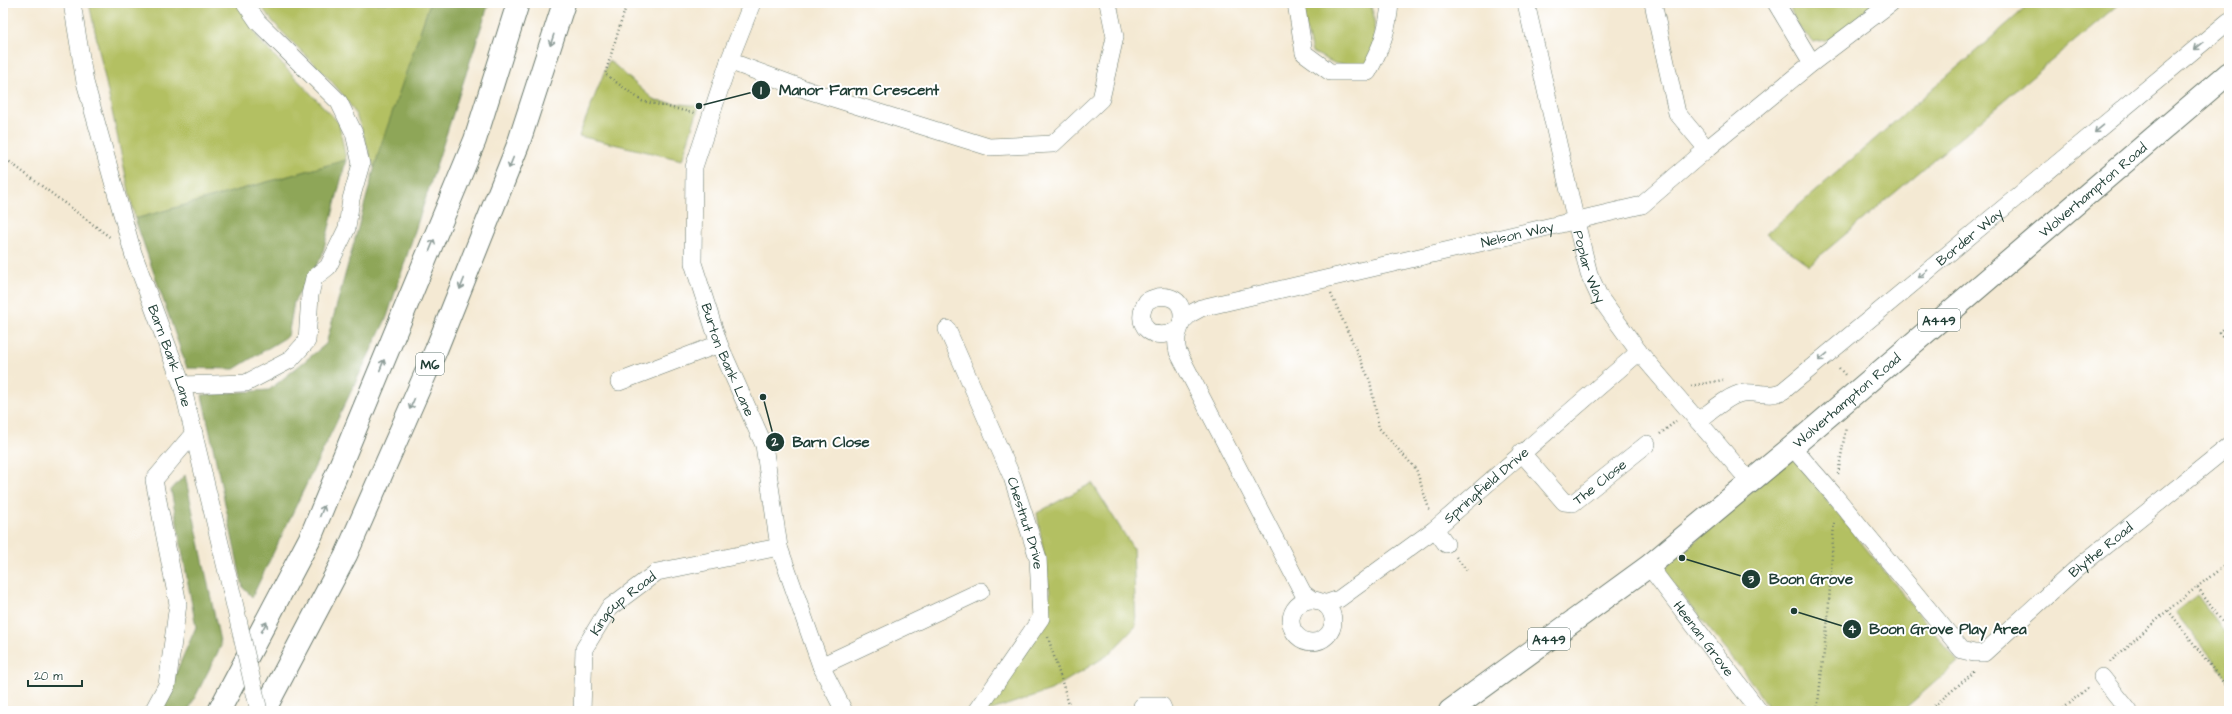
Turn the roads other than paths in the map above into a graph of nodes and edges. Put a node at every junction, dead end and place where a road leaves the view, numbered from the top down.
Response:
1 (72, 3) edge
2 (245, 3) edge
3 (518, 3) edge
4 (564, 3) edge
5 (752, 3) edge
6 (1108, 3) edge
7 (1296, 3) edge
8 (1390, 3) edge
9 (1526, 3) edge
10 (1653, 3) edge
11 (1776, 3) edge
12 (1891, 3) edge
13 (2229, 21) edge
14 (729, 61) junction
15 (1812, 63) junction
16 (2229, 73) edge
17 (1707, 149) junction
18 (1576, 222) junction
19 (1179, 326) joint
20 (947, 329) dead end
21 (719, 344) junction
22 (1639, 352) junction
23 (619, 382) dead end
24 (182, 385) junction
25 (1693, 416) junction
26 (194, 433) junction
27 (1647, 444) road end
28 (2229, 446) edge
29 (1792, 447) junction
30 (1522, 452) junction
31 (1750, 482) junction
32 (1435, 529) junction
33 (1446, 544) dead end
34 (779, 547) junction
35 (1648, 566) junction
36 (981, 591) dead end
37 (821, 666) junction
38 (2102, 677) road end
39 (1142, 706) dead end
40 (153, 711) edge
41 (219, 711) edge
42 (259, 711) edge
43 (264, 711) edge
44 (582, 711) edge
45 (844, 711) edge
46 (977, 711) edge
47 (1164, 711) edge
48 (1450, 711) edge
49 (1759, 711) edge
50 (2129, 711) edge

1 - 24 street, Barn Bank Lane
2 - 24 street
41 -> 3 highway
4 -> 43 highway, M6
5 - 14 street, Burton Bank Lane
6 - 14 street
7 - 8 street
9 - 18 street, Poplar Way
10 - 17 street
11 - 15 street
12 - 15 street, Nelson Way
13 -> 25 street, Border Way
14 - 21 street, Burton Bank Lane
15 - 17 street, Nelson Way
16 - 29 highway, Wolverhampton Road / A449
17 - 18 street, Nelson Way
18 - 19 street, Nelson Way
18 - 22 street, Poplar Way
19 - 32 street, Springfield Drive
20 - 46 street, Chestnut Drive
21 - 23 street
21 - 34 street, Burton Bank Lane
22 - 25 street, Poplar Way
22 - 30 street, Springfield Drive
24 - 26 street, Barn Bank Lane
25 - 31 street, Poplar Way
26 - 40 street
26 - 42 street, Barn Bank Lane, bridge
27 - 30 street, The Close
28 - 29 street, Blythe Road
29 - 31 highway, Wolverhampton Road / A449
30 - 32 street, Springfield Drive
31 - 35 highway, Wolverhampton Road / A449
32 - 33 street
34 - 37 street, Burton Bank Lane
34 - 44 street, Kingcup Road
35 - 48 highway, Wolverhampton Road / A449
35 - 49 street, Heenan Grove
36 - 37 street
37 - 45 street, Burton Bank Lane
38 - 50 street
39 - 47 street

